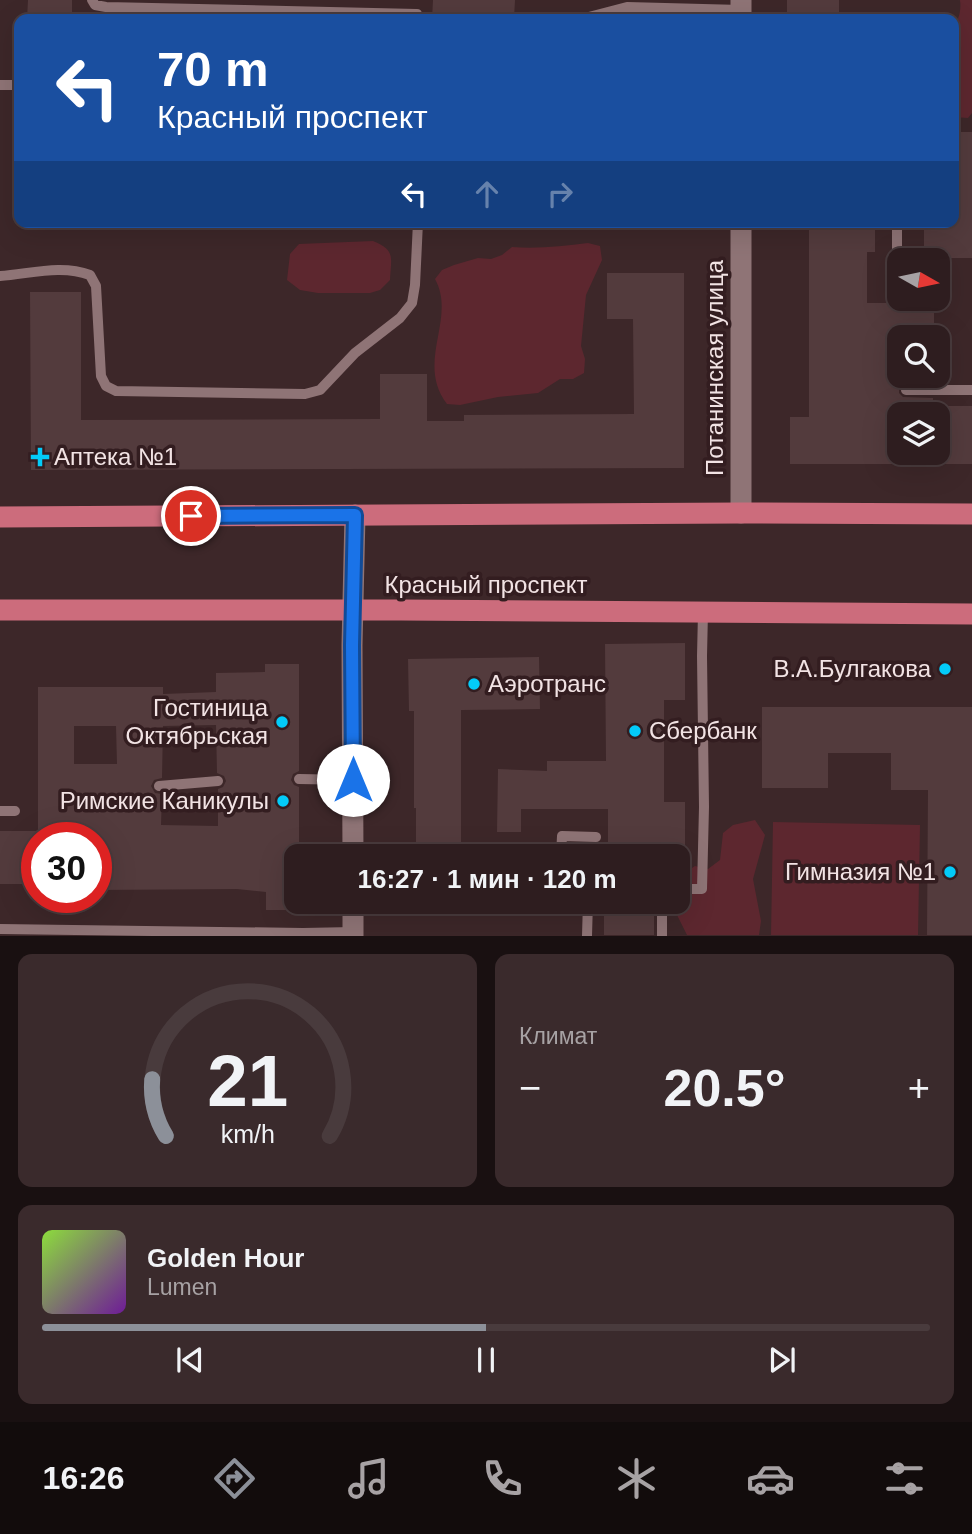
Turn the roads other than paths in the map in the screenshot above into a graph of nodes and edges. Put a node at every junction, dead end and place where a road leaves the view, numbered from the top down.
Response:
1 (92, 0) edge
2 (741, 10) edge
3 (324, 14) edge
4 (600, 14) edge
5 (418, 228) edge
6 (741, 228) edge
7 (897, 228) edge
8 (897, 248) edge
9 (0, 276) edge
10 (906, 390) dead end
11 (972, 390) edge
12 (741, 513) junction
13 (972, 514) edge
14 (355, 515) junction
15 (0, 517) edge
16 (0, 610) edge
17 (353, 611) junction
18 (703, 612) junction
19 (972, 614) edge
20 (299, 779) dead end
21 (353, 780) junction
22 (218, 781) dead end
23 (159, 786) dead end
24 (0, 811) edge
25 (15, 811) dead end
26 (596, 837) dead end
27 (353, 844) edge
28 (562, 844) edge
29 (690, 889) edge
30 (353, 914) edge
31 (588, 914) edge
32 (662, 914) edge
33 (0, 929) edge
34 (122, 933) edge
35 (303, 934) edge
36 (353, 934) edge
37 (587, 936) edge
38 (662, 936) edge

1 - 3 lane
2 - 4 lane
5 - 9 lane
6 - 12 street, Потанинская улица
7 - 8 lane
10 - 11 lane
12 - 13 main road
12 - 14 main road
14 - 15 main road
14 - 17 street
16 - 17 main road, Красный проспект
17 - 18 main road, Красный проспект
17 - 21 street
18 - 19 main road, Красный проспект
18 - 29 lane
20 - 21 lane
21 - 27 street
22 - 23 lane
24 - 25 lane
26 - 28 lane
30 - 36 street
31 - 37 lane
32 - 38 lane
33 - 34 lane
34 - 35 lane
35 - 36 lane

